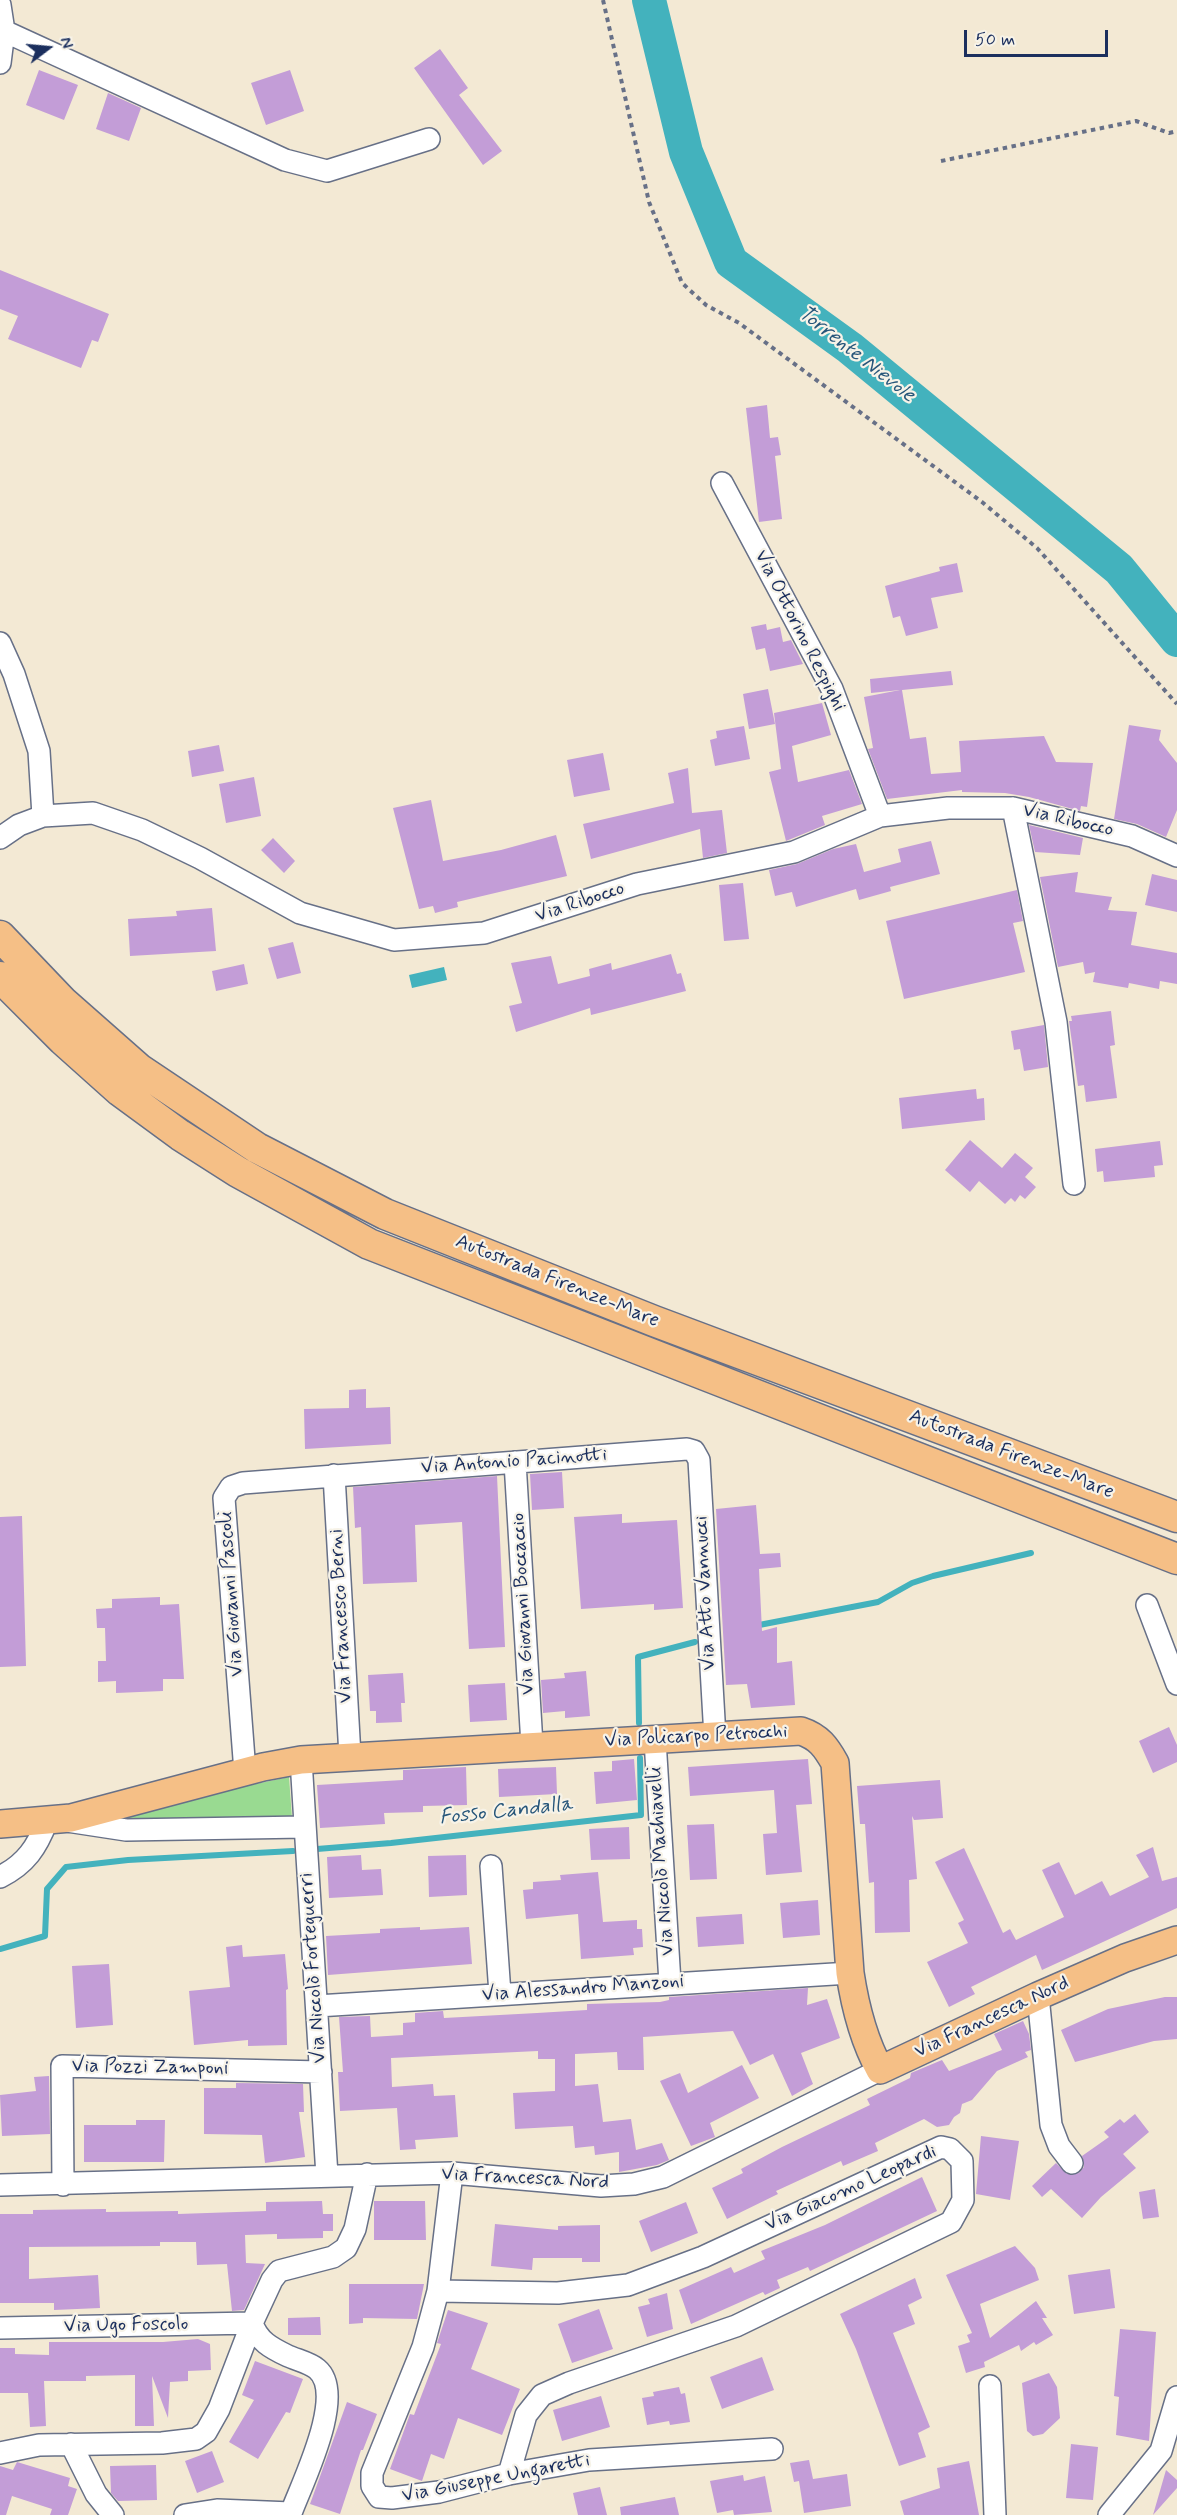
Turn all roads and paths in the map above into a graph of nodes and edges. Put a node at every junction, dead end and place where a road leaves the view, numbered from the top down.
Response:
1 (603, 0) edge
2 (0, 5) edge
3 (4, 31) junction
4 (0, 63) edge
5 (1177, 130) edge
6 (429, 139) dead end
7 (941, 161) dead end
8 (722, 483) dead end
9 (0, 643) edge
10 (1177, 704) edge
11 (1012, 808) junction
12 (43, 816) junction
13 (880, 816) junction
14 (0, 838) edge
15 (1177, 856) edge
16 (0, 936) edge
17 (0, 977) edge
18 (1074, 1185) dead end
19 (694, 1451) joint
20 (515, 1462) junction
21 (334, 1475) junction
22 (1177, 1517) edge
23 (1177, 1559) edge
24 (1147, 1605) dead end
25 (1177, 1684) edge
26 (715, 1737) junction
27 (655, 1740) junction
28 (532, 1745) junction
29 (350, 1756) junction
30 (301, 1760) junction
31 (245, 1772) junction
32 (54, 1820) junction
33 (0, 1824) edge
34 (304, 1827) junction
35 (0, 1861) edge
36 (23, 1864) junction
37 (491, 1866) dead end
38 (0, 1877) edge
39 (1177, 1940) edge
40 (850, 1973) junction
41 (670, 1983) junction
42 (500, 1994) junction
43 (1038, 1996) junction
44 (316, 2006) junction
45 (880, 2070) junction
46 (321, 2072) junction
47 (1072, 2163) dead end
48 (452, 2173) junction
49 (367, 2174) junction
50 (327, 2176) junction
51 (0, 2185) edge
52 (63, 2185) junction
53 (438, 2291) junction
54 (252, 2323) junction
55 (0, 2328) edge
56 (990, 2386) dead end
57 (1177, 2397) edge
58 (70, 2444) junction
59 (772, 2449) dead end
60 (0, 2453) edge
61 (1169, 2453) edge
62 (509, 2474) junction
63 (291, 2514) edge
64 (112, 2515) edge
65 (185, 2515) edge
66 (995, 2515) edge
67 (1109, 2515) edge

1 - 10 path
2 - 3 street
3 - 4 street
3 - 6 street
5 - 7 path
8 - 13 street, Via Ottorino Respighi
9 - 12 street
11 - 13 street, Via Ribocco
11 - 15 street, Via Ribocco
11 - 18 street
12 - 13 street, Via Ribocco
12 - 14 street, Via Ribocco
16 - 22 highway, Autostrada Firenze-Mare
17 - 23 highway, Autostrada Firenze-Mare
19 - 20 street, Via Antonio Pacinotti
19 - 26 street, Via Atto Vannucci
20 - 21 street, Via Antonio Pacinotti
20 - 28 street, Via Giovanni Boccaccio
21 - 29 street, Via Francesco Berni
21 - 31 street, Via Giovanni Pascoli
24 - 25 street
26 - 27 main road, Via Policarpo Petrocchi
26 - 40 main road, Via Policarpo Petrocchi
27 - 28 main road, Via Policarpo Petrocchi
27 - 41 street, Via Niccolò Machiavelli
28 - 29 main road, Via Policarpo Petrocchi
29 - 30 main road, Via Policarpo Petrocchi
30 - 31 main road, Via Policarpo Petrocchi
30 - 34 street, Via Niccolò Forteguerri
31 - 32 main road, Via Policarpo Petrocchi
32 - 33 main road, Via Policarpo Petrocchi
32 - 34 street
32 - 36 street
34 - 44 street, Via Niccolò Forteguerri
35 - 36 street
36 - 38 street
37 - 42 street
39 - 43 main road, Via Francesca Nord
40 - 41 street, Via Alessandro Manzoni
40 - 45 main road, Via Policarpo Petrocchi
41 - 42 street, Via Alessandro Manzoni
42 - 44 street, Via Alessandro Manzoni
43 - 45 main road, Via Francesca Nord
43 - 47 street
44 - 46 street, Via Niccolò Forteguerri
45 - 48 street, Via Francesca Nord
46 - 50 street, Via Niccolò Forteguerri
46 - 52 street, Via Pozzi Zamponi
48 - 49 street, Via Francesca Nord
48 - 53 street, Via Giuseppe Ungaretti
49 - 50 street, Via Francesca Nord
49 - 54 street
50 - 52 street, Via Francesca Nord
51 - 52 street, Via Francesca Nord
53 - 62 street, Via Giuseppe Ungaretti
53 - 62 street, Via Giacomo Leopardi
54 - 55 street, Via Ugo Foscolo
54 - 58 street
54 - 63 street
56 - 66 street
57 - 61 street
58 - 60 street
58 - 64 street
59 - 62 street, Via Giuseppe Ungaretti
61 - 67 street
63 - 65 street

